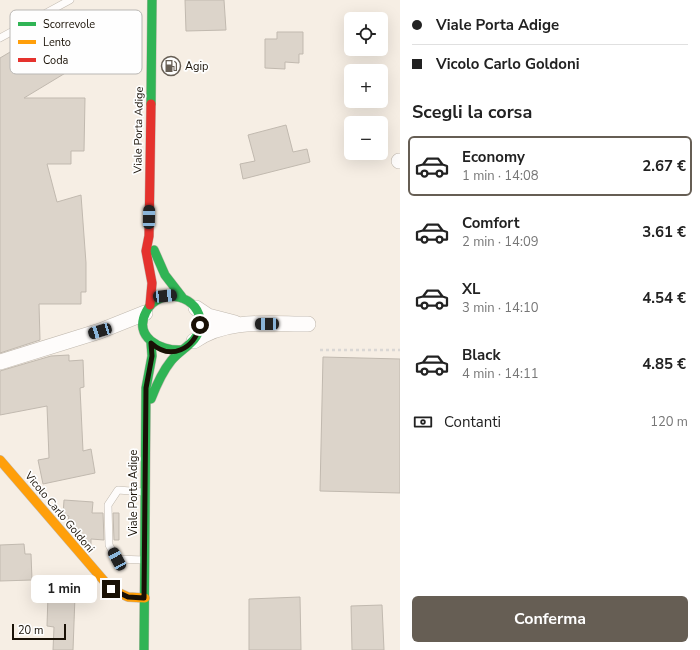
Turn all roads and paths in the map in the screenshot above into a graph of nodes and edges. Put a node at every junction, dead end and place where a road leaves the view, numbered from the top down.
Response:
1 (70, 0) edge
2 (152, 0) edge
3 (52, 10) edge
4 (10, 33) edge
5 (0, 38) edge
6 (149, 236) junction
7 (182, 297) junction
8 (196, 308) junction
9 (148, 309) junction
10 (238, 324) junction
11 (308, 324) dead end
12 (114, 326) junction
13 (149, 341) junction
14 (188, 346) junction
15 (320, 350) dead end
16 (400, 350) edge
17 (0, 362) edge
18 (146, 409) junction
19 (0, 460) edge
20 (145, 492) junction
21 (145, 560) junction
22 (144, 598) junction
23 (144, 650) edge

1 - 3 lane
2 - 6 street, Viale Porta Adige
4 - 5 lane
6 - 7 street, Viale Porta Adige
6 - 9 street, Viale Porta Adige
7 - 8 street, Viale Porta Adige
7 - 9 street
8 - 10 street
8 - 14 street, Viale Porta Adige
9 - 12 street
9 - 13 street, Viale Porta Adige
10 - 11 street
10 - 14 street
12 - 13 street
12 - 17 street
13 - 14 street
13 - 18 street, Viale Porta Adige
14 - 18 street, Viale Porta Adige
15 - 16 path
18 - 20 street, Viale Porta Adige
19 - 22 street, Vicolo Carlo Goldoni
20 - 21 street, Viale Porta Adige
20 - 21 lane
21 - 22 street, Viale Porta Adige
22 - 23 street, Viale Porta Adige

